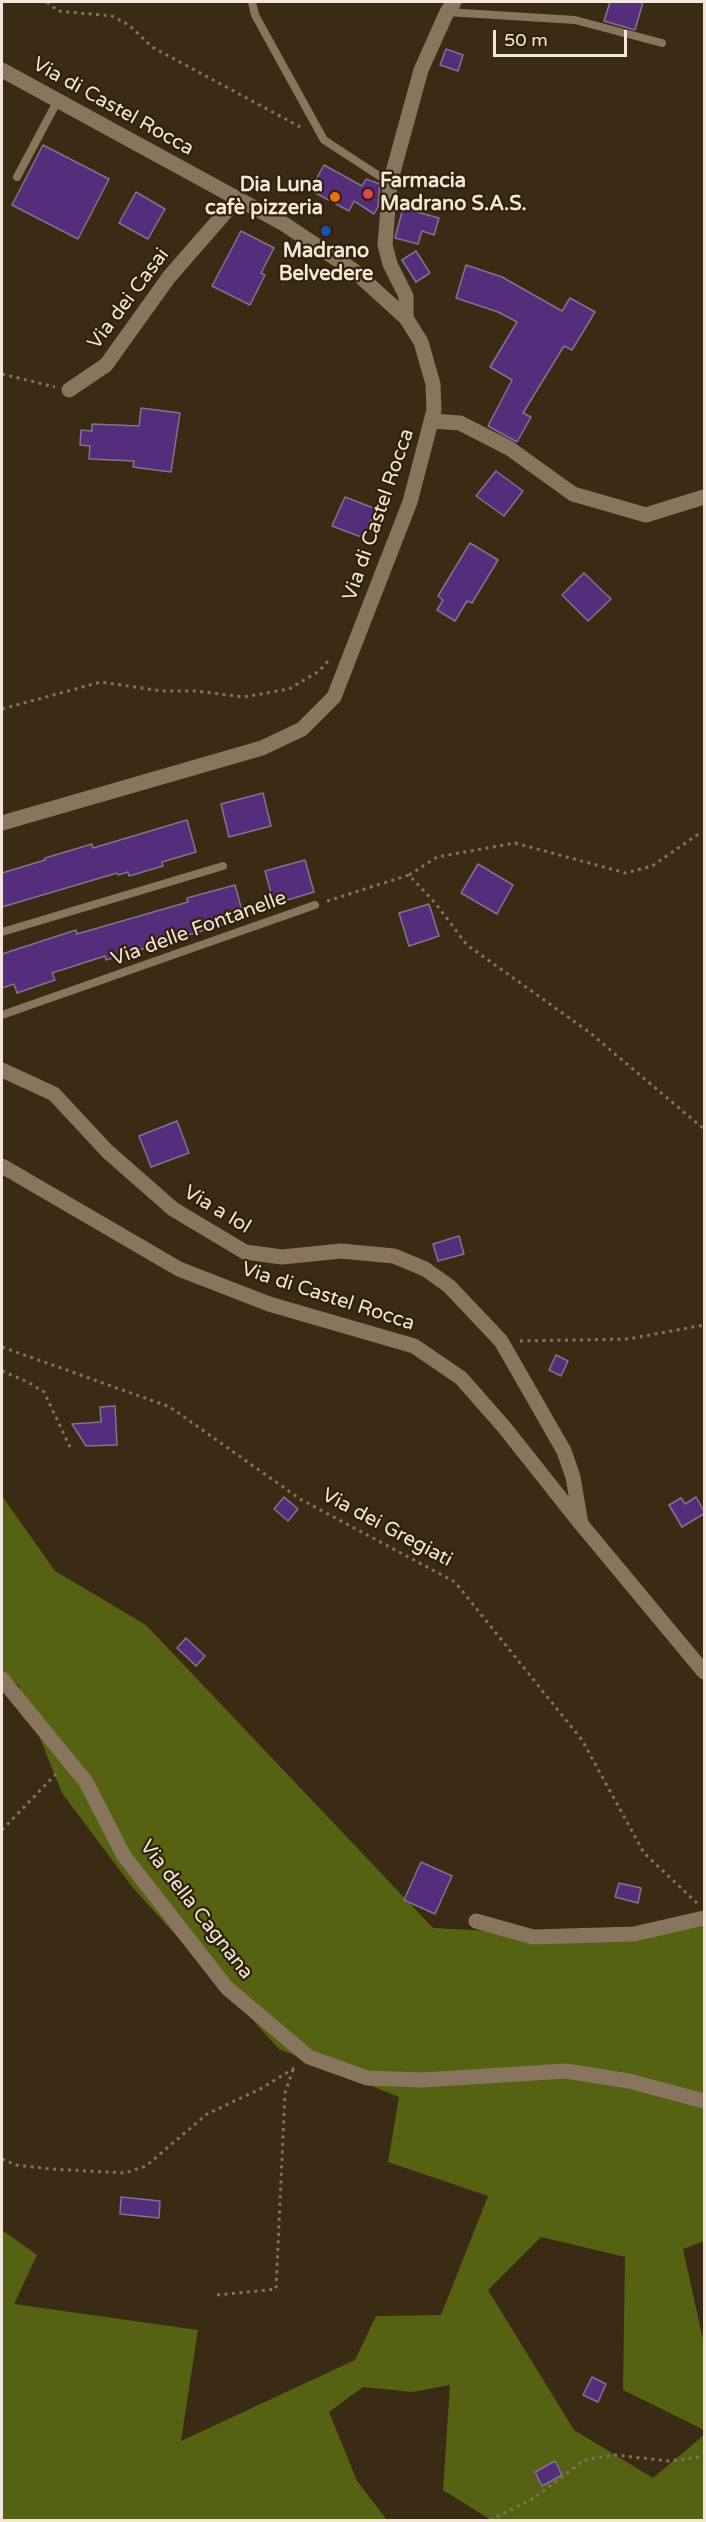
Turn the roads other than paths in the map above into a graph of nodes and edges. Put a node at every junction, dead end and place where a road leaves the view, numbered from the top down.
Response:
1 (252, 2) edge
2 (451, 7) edge
3 (662, 43) dead end
4 (2, 70) edge
5 (58, 100) junction
6 (17, 177) dead end
7 (390, 183) junction
8 (237, 199) junction
9 (406, 318) junction
10 (69, 390) road end
11 (433, 421) junction
12 (705, 497) edge
13 (2, 823) edge
14 (223, 866) dead end
15 (315, 905) road end
16 (2, 932) edge
17 (2, 1016) edge
18 (2, 1070) edge
19 (2, 1166) edge
20 (581, 1524) junction
21 (705, 1672) edge
22 (2, 1679) edge
23 (705, 1918) edge
24 (476, 1921) dead end
25 (705, 2101) edge

1 - 7 lane
2 - 3 lane
2 - 7 street
4 - 5 street, Via di Castel Rocca
5 - 6 lane
5 - 8 street, Via di Castel Rocca
7 - 9 street
8 - 9 street, Via di Castel Rocca
8 - 10 street, Via dei Casai
9 - 11 street, Via di Castel Rocca
11 - 12 street
11 - 13 street, Via di Castel Rocca
14 - 16 lane
15 - 17 lane, Via delle Fontanelle
18 - 20 street, Via a Iol
19 - 20 street, Via di Castel Rocca
20 - 21 street, Via di Castel Rocca
22 - 25 street, Via della Cagnana
23 - 24 street

